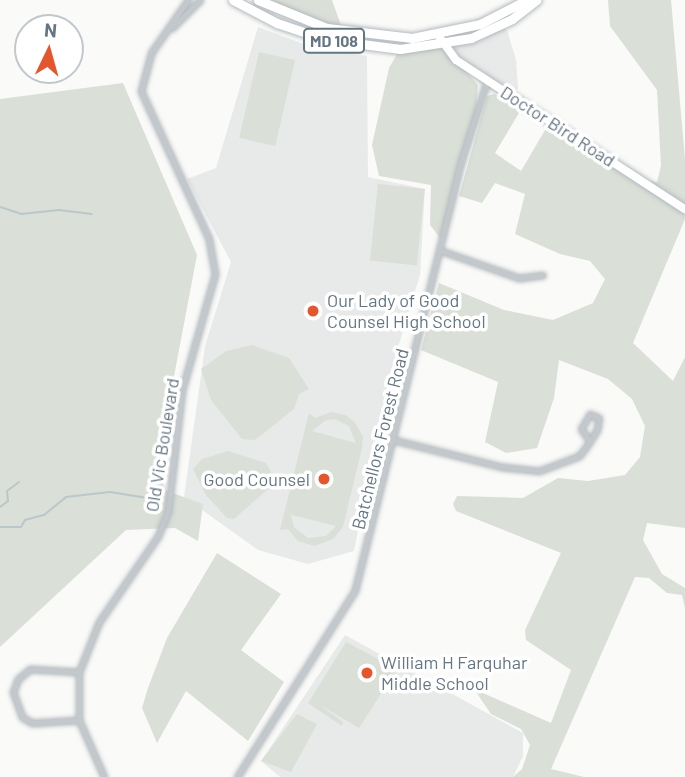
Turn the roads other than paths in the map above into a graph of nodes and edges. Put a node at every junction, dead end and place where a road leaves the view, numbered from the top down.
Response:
1 (188, 0) edge
2 (200, 0) edge
3 (233, 0) edge
4 (258, 0) edge
5 (527, 0) edge
6 (536, 0) edge
7 (167, 32) junction
8 (441, 40) junction
9 (487, 81) junction
10 (685, 209) edge
11 (442, 251) junction
12 (543, 275) dead end
13 (394, 440) junction
14 (590, 442) junction
15 (79, 672) junction
16 (79, 720) junction
17 (104, 777) edge
18 (237, 777) edge

1 - 7 street, Old Vic Boulevard
2 - 7 street, Old Vic Boulevard
3 - 8 main road, MD 108
4 - 8 main road, MD 108
5 - 8 main road, MD 108
6 - 8 main road, MD 108
7 - 15 street, Old Vic Boulevard
8 - 9 main road, Doctor Bird Road
9 - 10 main road, Doctor Bird Road
9 - 11 street, Batchellors Forest Road
11 - 12 street
11 - 13 street, Batchellors Forest Road
13 - 14 street
13 - 18 street, Batchellors Forest Road
14 - 14 street
15 - 16 street, Old Vic Boulevard
15 - 16 street
16 - 17 street, Old Vic Boulevard

